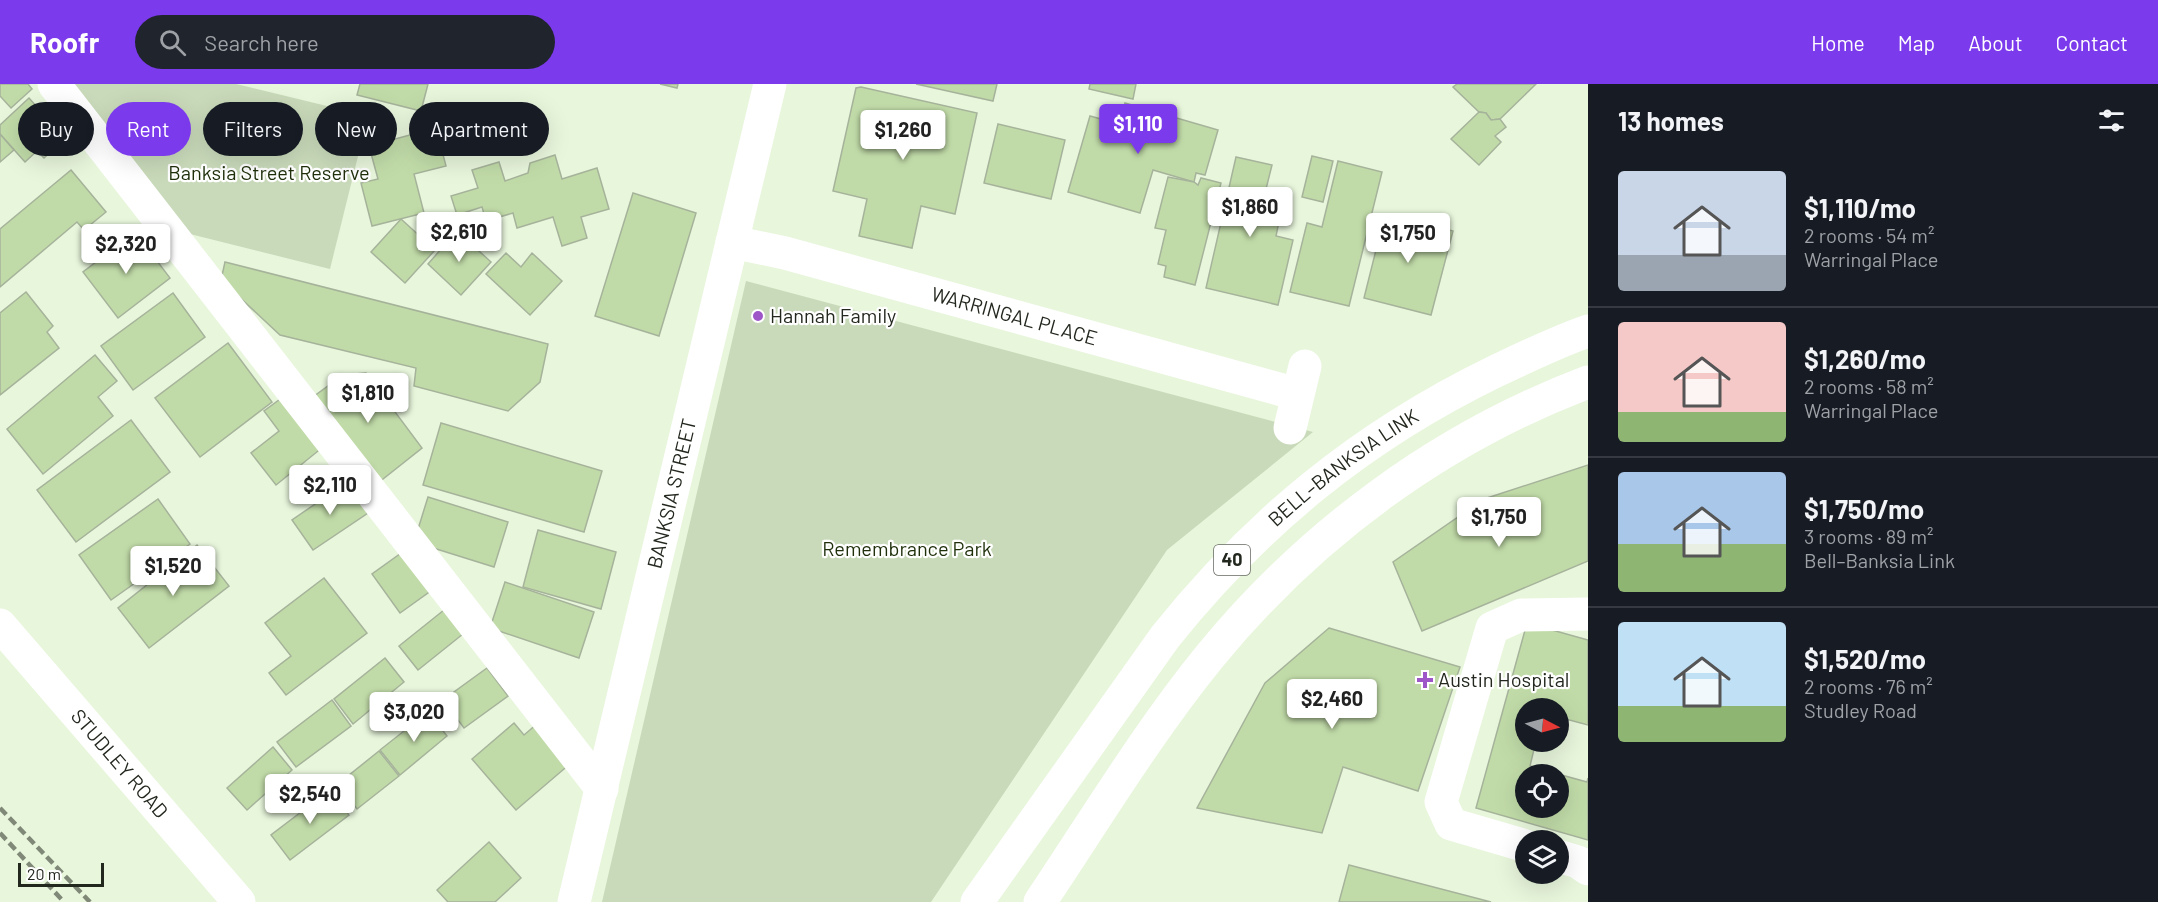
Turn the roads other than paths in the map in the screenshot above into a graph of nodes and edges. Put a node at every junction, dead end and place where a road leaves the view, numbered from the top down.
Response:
1 (54, 84) edge
2 (770, 84) edge
3 (732, 242) junction
4 (1588, 331) edge
5 (1588, 382) edge
6 (1290, 428) dead end
7 (1588, 614) edge
8 (0, 625) edge
9 (602, 789) junction
10 (1515, 843) edge
11 (1569, 859) edge
12 (1588, 869) edge
13 (239, 902) edge
14 (574, 902) edge
15 (978, 902) edge
16 (1040, 902) edge

1 - 9 main road
2 - 3 main road, BANKSIA STREET
3 - 6 main road, WARRINGAL PLACE
3 - 9 main road, BANKSIA STREET
4 - 15 main road, BELL–BANKSIA LINK / 40
5 - 16 main road, 40
7 - 10 main road
8 - 13 main road, STUDLEY ROAD
9 - 14 main road, BANKSIA STREET
11 - 12 main road

